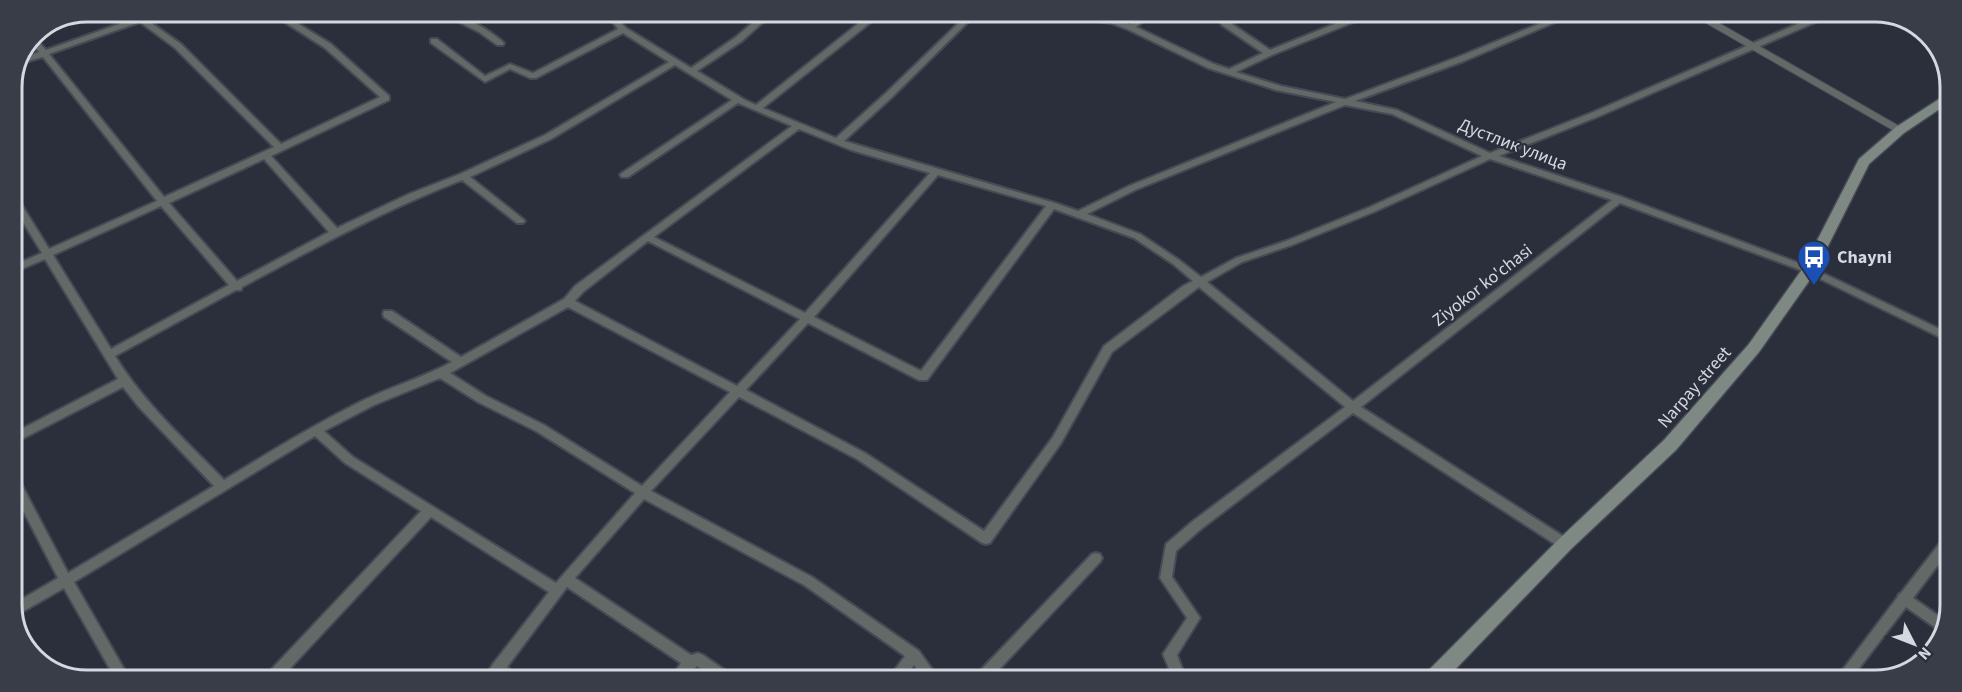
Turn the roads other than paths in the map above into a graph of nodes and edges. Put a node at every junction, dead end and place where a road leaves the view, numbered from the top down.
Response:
1 (136, 22) edge
2 (145, 22) edge
3 (289, 22) edge
4 (465, 22) edge
5 (616, 22) edge
6 (759, 22) edge
7 (865, 22) edge
8 (964, 22) edge
9 (1115, 22) edge
10 (1137, 22) edge
11 (1225, 22) edge
12 (1344, 22) edge
13 (1551, 22) edge
14 (1710, 22) edge
15 (1808, 22) edge
16 (1130, 27) junction
17 (623, 30) junction
18 (434, 41) dead end
19 (500, 43) dead end
20 (38, 45) edge
21 (1753, 46) junction
22 (1269, 52) junction
23 (45, 53) junction
24 (29, 59) edge
25 (676, 61) junction
26 (692, 70) junction
27 (1229, 72) junction
28 (738, 99) junction
29 (1342, 103) junction
30 (1939, 103) edge
31 (757, 108) junction
32 (798, 126) junction
33 (1900, 130) junction
34 (837, 142) junction
35 (280, 148) junction
36 (265, 155) junction
37 (1490, 156) junction
38 (937, 171) junction
39 (625, 175) dead end
40 (463, 176) junction
41 (1619, 199) junction
42 (162, 201) junction
43 (1052, 205) junction
44 (22, 213) edge
45 (1078, 215) junction
46 (520, 221) dead end
47 (336, 232) junction
48 (647, 237) junction
49 (46, 254) junction
50 (22, 265) edge
51 (1809, 270) junction
52 (1198, 282) junction
53 (237, 287) junction
54 (568, 302) junction
55 (388, 315) dead end
56 (806, 319) junction
57 (1939, 333) edge
58 (108, 356) junction
59 (460, 362) junction
60 (441, 373) junction
61 (124, 381) junction
62 (737, 392) junction
63 (1353, 407) junction
64 (316, 430) junction
65 (23, 433) edge
66 (222, 486) junction
67 (644, 493) junction
68 (23, 498) edge
69 (430, 510) junction
70 (1565, 544) junction
71 (1940, 552) edge
72 (1096, 558) dead end
73 (566, 579) junction
74 (66, 581) junction
75 (557, 590) junction
76 (1903, 598) junction
77 (23, 605) edge
78 (1937, 622) edge
79 (914, 655) junction
80 (690, 662) junction
81 (118, 670) edge
82 (279, 670) edge
83 (497, 670) edge
84 (684, 670) edge
85 (714, 670) edge
86 (902, 670) edge
87 (925, 670) edge
88 (990, 670) edge
89 (1177, 670) edge
90 (1442, 670) edge
91 (1849, 670) edge

1 - 23 street
2 - 35 street
3 - 35 street
4 - 19 street
5 - 17 street
6 - 26 street
7 - 31 street
8 - 34 street
9 - 16 street, Дустлик улица
10 - 16 street
11 - 22 street
12 - 22 street
13 - 29 street
14 - 21 street
15 - 21 street
16 - 27 street, Дустлик улица
17 - 18 street
17 - 25 street
20 - 23 street
21 - 33 street
21 - 37 street
22 - 27 street
23 - 24 street
23 - 42 street
25 - 26 street
25 - 40 street
26 - 28 street
27 - 29 street, Дустлик улица
28 - 31 street
28 - 39 street
29 - 37 street, Дустлик улица
29 - 45 street
30 - 33 main road, Narpay street
31 - 32 street
32 - 34 street
32 - 48 street
33 - 51 main road, Narpay street
34 - 38 street
35 - 36 street
36 - 42 street
36 - 47 street
37 - 41 street, Дустлик улица
37 - 52 street
38 - 43 street
38 - 56 street
40 - 46 street
40 - 47 street
41 - 51 street, Дустлик улица
41 - 63 street, Ziyokor ko'chasi
42 - 49 street
42 - 53 street
43 - 45 street
43 - 56 street
44 - 49 street
45 - 52 street
47 - 53 street
48 - 54 street
48 - 56 street
49 - 50 street
49 - 58 street
51 - 57 street, Дустлик улица
51 - 70 main road, Narpay street
52 - 62 street
52 - 63 street
53 - 58 street
54 - 59 street
54 - 62 street
55 - 59 street
56 - 62 street
58 - 61 street
59 - 60 street
60 - 64 street
60 - 67 street
61 - 65 street
61 - 66 street
62 - 67 street
63 - 70 street
63 - 89 street, Ziyokor ko'chasi
64 - 66 street
64 - 69 street
66 - 74 street
67 - 73 street
67 - 79 street
68 - 74 street
69 - 75 street
69 - 82 street
70 - 90 main road, Narpay street
71 - 76 street
72 - 88 street
73 - 75 street
73 - 80 street
74 - 77 street
74 - 81 street
75 - 83 street
76 - 78 street
76 - 91 street
79 - 86 street
79 - 87 street
80 - 84 street
80 - 85 street

